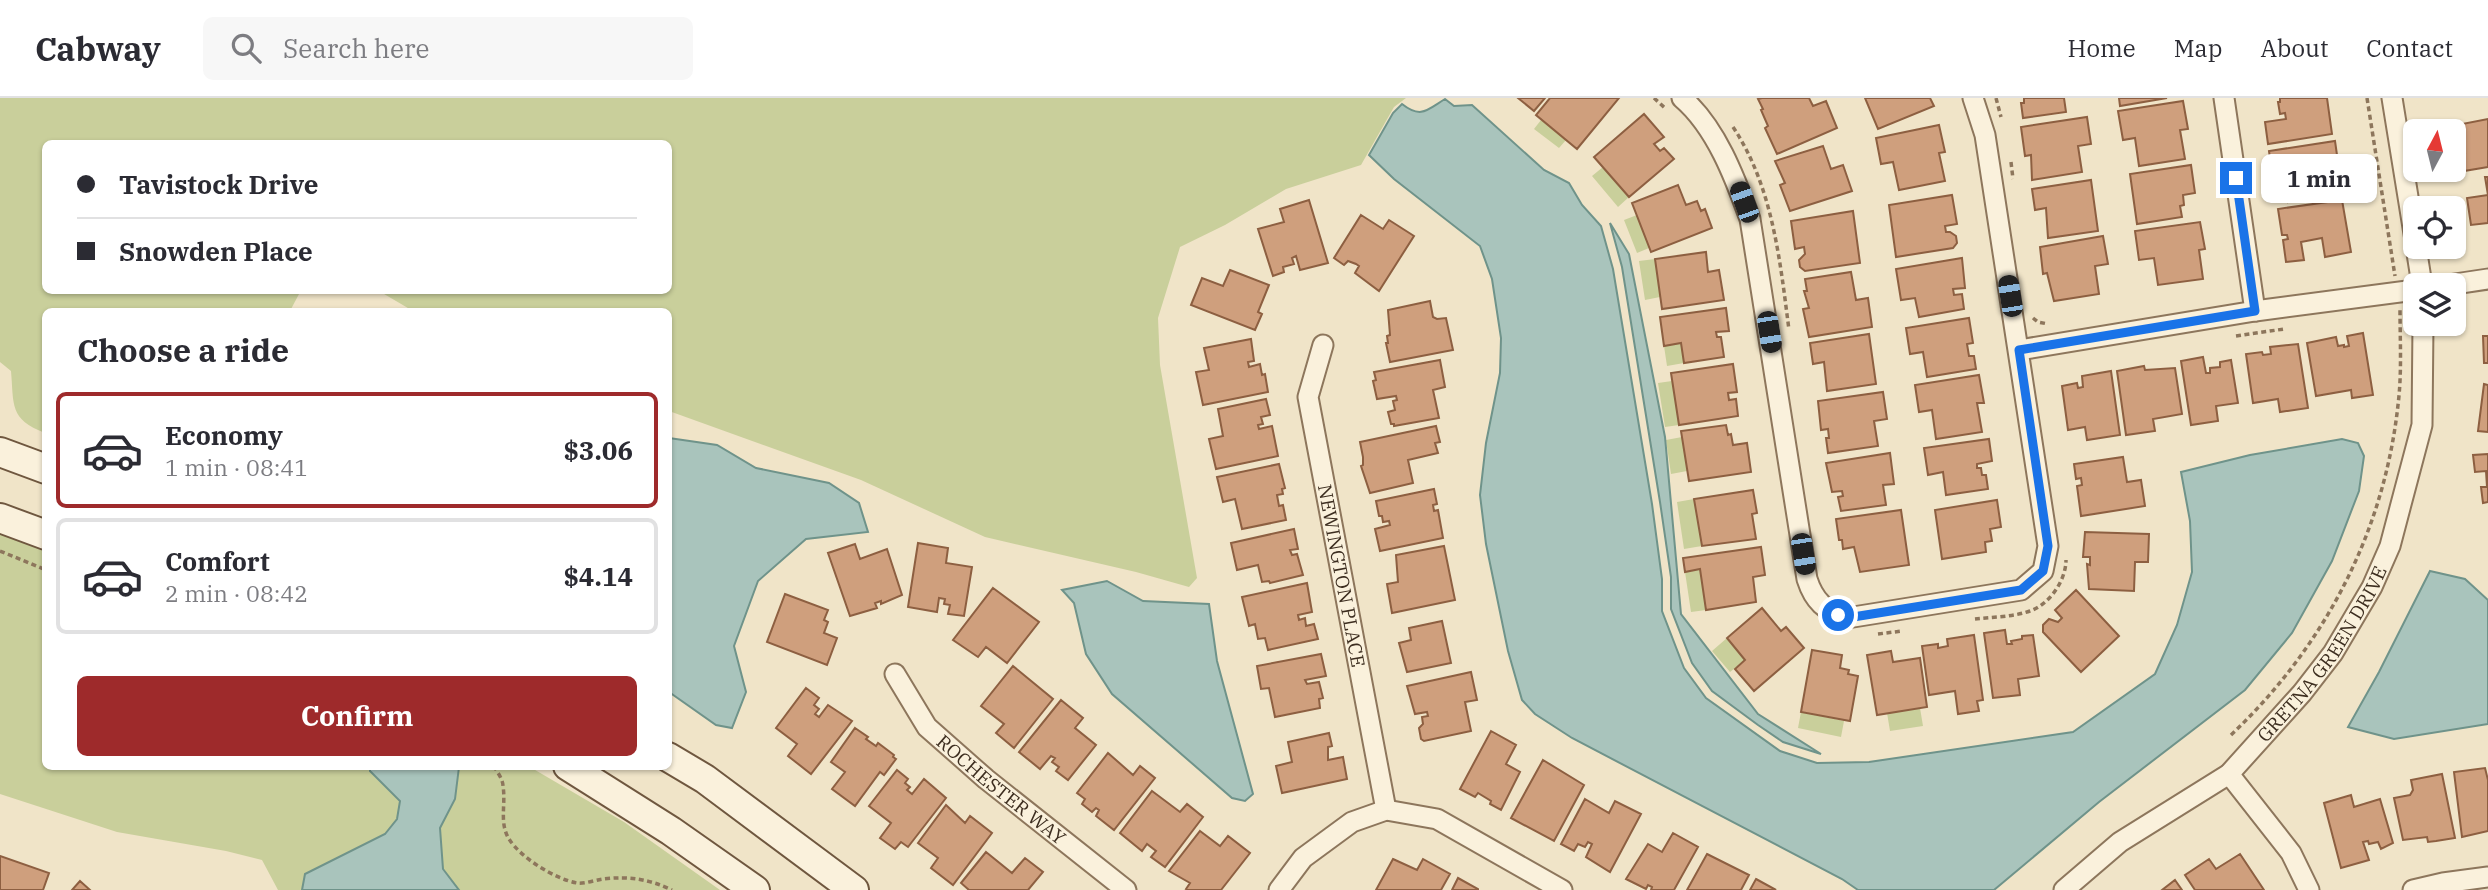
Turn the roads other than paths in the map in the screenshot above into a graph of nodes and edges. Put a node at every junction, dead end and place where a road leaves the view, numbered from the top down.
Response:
1 (1973, 98) edge
2 (2224, 98) edge
3 (2392, 98) edge
4 (1676, 105) edge
5 (2408, 196) edge
6 (2488, 279) edge
7 (2466, 282) edge
8 (2403, 292) edge
9 (2255, 311) junction
10 (2423, 336) edge
11 (1323, 345) dead end
12 (2019, 350) junction
13 (0, 452) edge
14 (42, 468) edge
15 (0, 518) edge
16 (42, 534) edge
17 (895, 674) dead end
18 (672, 759) edge
19 (574, 770) edge
20 (2229, 774) junction
21 (1386, 810) junction
22 (2488, 877) edge
23 (755, 890) edge
24 (854, 890) edge
25 (1126, 890) edge
26 (1279, 890) edge
27 (1562, 890) edge
28 (2064, 890) edge
29 (2309, 890) edge
30 (2413, 890) edge

1 - 12 street
2 - 9 street
3 - 5 street
4 - 12 street
6 - 7 street
8 - 9 street
9 - 12 street
10 - 20 street, GRETNA GREEN DRIVE
11 - 21 street, NEWINGTON PLACE
13 - 14 main road
15 - 16 main road
17 - 25 street, ROCHESTER WAY
18 - 24 main road
19 - 23 main road
20 - 28 street, GRETNA GREEN DRIVE
20 - 29 street
21 - 26 street
21 - 27 street
22 - 30 street

